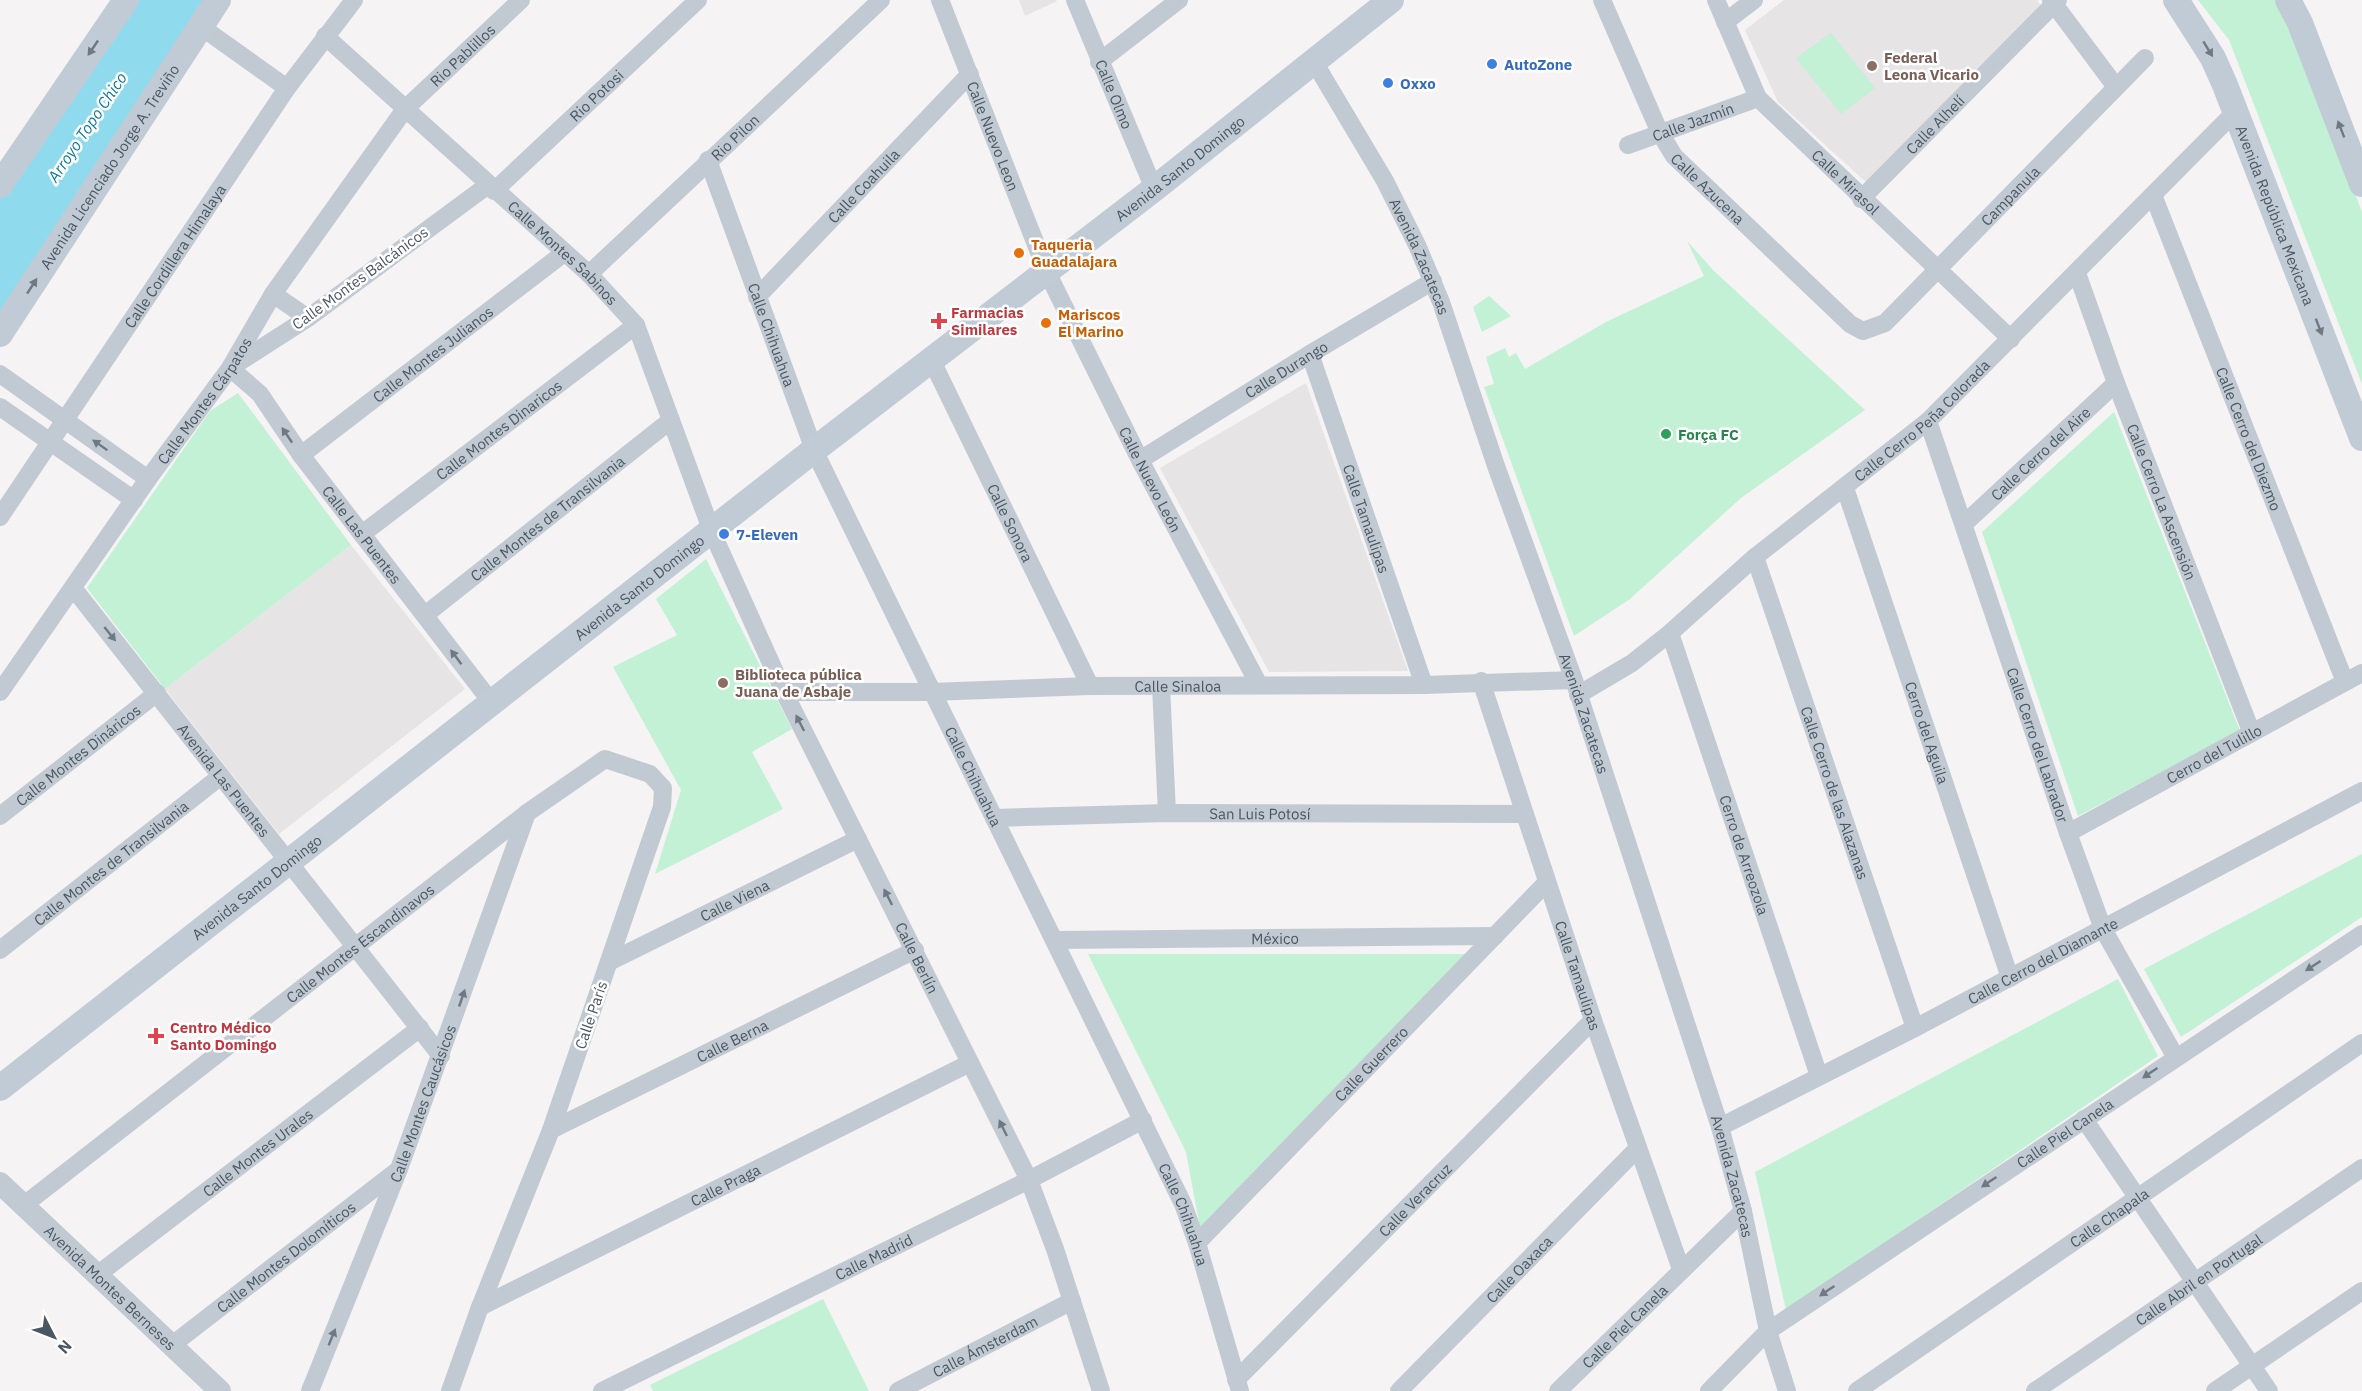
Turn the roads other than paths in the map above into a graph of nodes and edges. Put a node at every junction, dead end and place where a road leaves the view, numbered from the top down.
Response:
1 (126, 0) edge
2 (218, 0) edge
3 (354, 0) edge
4 (521, 0) edge
5 (698, 0) edge
6 (881, 0) edge
7 (940, 0) edge
8 (1075, 0) edge
9 (1179, 0) edge
10 (1391, 0) edge
11 (1602, 0) edge
12 (1716, 0) edge
13 (1754, 0) edge
14 (2176, 0) edge
15 (2288, 0) edge
16 (2055, 1) edge
17 (1725, 22) junction
18 (200, 26) junction
19 (324, 36) junction
20 (2145, 58) dead end
21 (1313, 60) junction
22 (1099, 62) junction
23 (970, 74) junction
24 (2116, 87) junction
25 (287, 88) junction
26 (1758, 98) junction
27 (405, 109) junction
28 (2235, 112) junction
29 (1660, 134) junction
30 (1628, 145) dead end
31 (708, 160) junction
32 (2361, 179) edge
33 (0, 185) edge
34 (491, 188) junction
35 (1154, 189) junction
36 (2153, 195) junction
37 (1861, 199) junction
38 (564, 252) junction
39 (1046, 270) junction
40 (1937, 270) junction
41 (2077, 273) junction
42 (588, 274) junction
43 (1433, 281) junction
44 (273, 294) junction
45 (757, 297) junction
46 (7, 314) edge
47 (308, 318) junction
48 (636, 325) junction
49 (1870, 331) joint
50 (0, 334) edge
51 (2011, 339) junction
52 (1310, 354) junction
53 (931, 359) junction
54 (230, 368) junction
55 (0, 374) edge
56 (2116, 383) junction
57 (0, 406) edge
58 (671, 420) junction
59 (66, 421) junction
60 (1928, 421) junction
61 (2362, 438) edge
62 (52, 444) junction
63 (814, 450) junction
64 (301, 455) junction
65 (1140, 460) junction
66 (148, 479) junction
67 (1845, 488) junction
68 (134, 500) junction
69 (0, 518) edge
70 (1964, 524) junction
71 (712, 532) junction
72 (362, 534) junction
73 (1755, 556) junction
74 (74, 589) junction
75 (424, 615) junction
76 (1671, 633) junction
77 (2362, 673) edge
78 (1481, 681) junction
79 (2345, 682) junction
80 (1259, 685) junction
81 (1424, 685) junction
82 (1090, 686) junction
83 (1161, 686) junction
84 (1576, 688) junction
85 (0, 692) edge
86 (784, 692) junction
87 (931, 692) junction
88 (157, 693) junction
89 (492, 703) junction
90 (2251, 731) junction
91 (221, 776) junction
92 (2362, 791) edge
93 (527, 813) junction
94 (1167, 813) junction
95 (1524, 813) junction
96 (0, 816) edge
97 (994, 818) junction
98 (2068, 833) junction
99 (858, 839) junction
100 (288, 862) junction
101 (1546, 883) junction
102 (2103, 929) junction
103 (2362, 934) edge
104 (1495, 936) junction
105 (1055, 940) junction
106 (357, 946) junction
107 (0, 950) edge
108 (915, 950) junction
109 (609, 962) junction
110 (2010, 978) junction
111 (1593, 1020) junction
112 (420, 1028) junction
113 (1915, 1028) junction
114 (2362, 1043) edge
115 (441, 1056) junction
116 (2175, 1056) junction
117 (970, 1063) junction
118 (1820, 1076) junction
119 (0, 1088) edge
120 (2084, 1119) junction
121 (1143, 1120) junction
122 (1720, 1127) junction
123 (550, 1130) junction
124 (1638, 1148) junction
125 (2362, 1168) edge
126 (399, 1169) junction
127 (1029, 1180) junction
128 (0, 1183) edge
129 (2138, 1198) junction
130 (24, 1205) junction
131 (1743, 1211) junction
132 (1197, 1243) junction
133 (1681, 1269) junction
134 (97, 1275) junction
135 (2195, 1281) junction
136 (2362, 1291) edge
137 (1072, 1301) junction
138 (480, 1307) junction
139 (1768, 1331) junction
140 (172, 1345) junction
141 (2252, 1366) junction
142 (1238, 1385) edge
143 (220, 1391) edge
144 (310, 1391) edge
145 (450, 1391) edge
146 (602, 1391) edge
147 (897, 1391) edge
148 (1101, 1391) edge
149 (1398, 1391) edge
150 (1558, 1391) edge
151 (1709, 1391) edge
152 (1787, 1391) edge
153 (1857, 1391) edge
154 (2035, 1391) edge
155 (2215, 1391) edge
156 (2270, 1391) edge

1 -> 33 main road
2 - 18 main road, Avenida Licenciado Jorge A. Treviño
3 - 19 street, Calle Cordillera Himalaya
4 - 27 street, Rio Pablillos
5 - 34 street, Rio Potosi
6 - 31 street, Rio Pilon
7 - 23 street, Calle Nuevo Leon
8 - 22 street, Calle Olmo
9 - 22 street
10 - 21 main road, Avenida Santo Domingo
11 - 29 street, Calle Azucena
12 - 17 street, Calle Mirasol
13 - 17 street
14 -> 28 main road, Avenida República Mexicana
32 -> 15 main road
16 - 24 street
16 - 37 street, Calle Alhelí
17 - 26 street, Calle Mirasol
18 - 25 street
46 -> 18 main road, Avenida Licenciado Jorge A. Treviño
19 - 25 street, Calle Cordillera Himalaya
19 - 27 street, Calle Montes Sabinos
20 - 24 street, Campanula
21 - 35 main road, Avenida Santo Domingo
21 - 43 street, Avenida Zacatecas
22 - 35 street, Calle Olmo
23 - 39 street, Calle Nuevo Leon
23 - 45 street, Calle Coahuila
24 - 40 street, Campanula
25 - 59 street, Calle Cordillera Himalaya
26 - 29 street, Calle Jazmín
26 - 37 street, Calle Mirasol
27 - 34 street, Calle Montes Sabinos
27 - 44 street, Calle Montes Cárpatos
28 - 36 street, Calle Cerro Peña Colorada
28 -> 61 main road, Avenida República Mexicana
29 - 30 street, Calle Jazmín
29 - 49 street, Calle Azucena
31 - 42 street, Rio Pilon
31 - 45 street, Calle Chihuahua
34 - 38 street, Calle Montes Sabinos
34 - 47 street, Calle Montes Balcánicos
35 - 39 main road, Avenida Santo Domingo
36 - 41 street, Calle Cerro Peña Colorada
36 - 79 street, Calle Cerro del Diezmo
37 - 40 street, Calle Mirasol
38 - 42 street, Calle Montes Sabinos
38 - 64 street, Calle Montes Julianos
39 - 53 main road, Avenida Santo Domingo
39 - 65 street, Calle Nuevo León
40 - 49 street, Campanula
40 - 51 street, Calle Mirasol
41 - 51 street, Calle Cerro Peña Colorada
41 - 56 street, Calle Cerro La Ascensión
42 - 48 street, Calle Montes Sabinos
43 - 52 street, Calle Durango
43 - 84 street, Avenida Zacatecas
44 - 47 street
44 - 54 street, Calle Montes Cárpatos
45 - 63 street, Calle Chihuahua
46 - 50 main road, Avenida Licenciado Jorge A. Treviño
47 - 54 street, Calle Montes Balcánicos
48 - 58 street, Calle Montes Sabinos
48 - 72 street, Calle Montes Dinaricos
51 - 60 street, Calle Cerro Peña Colorada
52 - 65 street, Calle Durango
52 - 81 street, Calle Tamaulipas
53 - 63 main road, Avenida Santo Domingo
53 - 82 street, Calle Sonora
64 -> 54 street, Calle Las Puentes
54 - 66 street, Calle Montes Cárpatos
55 - 59 street
56 - 70 street, Calle Cerro del Aire
56 - 90 street, Calle Cerro La Ascensión
57 - 62 street
58 - 71 street, Calle Montes Sabinos
58 - 75 street, Calle Montes de Transilvania
59 - 62 street, Calle Cordillera Himalaya
66 -> 59 street
60 - 67 street, Calle Cerro Peña Colorada
60 - 70 street, Calle Cerro del Labrador
62 - 68 street
62 - 69 street, Calle Cordillera Himalaya
63 - 71 main road, Avenida Santo Domingo
63 - 87 street, Calle Chihuahua
64 - 72 street, Calle Las Puentes
65 - 80 street, Calle Nuevo León
66 - 68 street, Calle Montes Cárpatos
67 - 73 street, Calle Cerro Peña Colorada
67 - 110 street, Cerro del Aguila
68 - 74 street, Calle Montes Cárpatos
70 - 98 street, Calle Cerro del Labrador
71 - 86 street, Calle Berlín
71 - 89 main road, Avenida Santo Domingo
72 - 75 street, Calle Las Puentes
73 - 76 street, Calle Cerro Peña Colorada
73 - 113 street, Calle Cerro de las Alazanas
74 - 85 street, Calle Montes Cárpatos
74 -> 88 street, Avenida Las Puentes
89 -> 75 street, Calle Las Puentes
76 - 84 street, Calle Cerro Peña Colorada
76 - 118 street, Cerro de Arreozola
77 - 79 street, Cerro del Tulillo
78 - 81 street, Calle Sinaloa
78 - 84 street, Calle Sinaloa
78 - 95 street, Calle Tamaulipas
79 - 90 street, Cerro del Tulillo
80 - 81 street, Calle Sinaloa
80 - 83 street, Calle Sinaloa
82 - 83 street, Calle Sinaloa
82 - 87 street, Calle Sinaloa
83 - 94 street
84 - 122 street, Avenida Zacatecas
86 - 87 street, Calle Sinaloa
99 -> 86 street, Calle Berlín
87 - 97 street, Calle Chihuahua
88 - 91 street, Avenida Las Puentes
88 - 96 street, Calle Montes Dináricos
89 - 100 main road, Avenida Santo Domingo
90 - 98 street, Cerro del Tulillo
91 - 100 street, Avenida Las Puentes
91 - 107 street, Calle Montes de Transilvania
92 - 102 street, Calle Cerro del Diamante
93 - 106 street, Calle Montes Escandinavos
93 - 109 street, Calle París
115 -> 93 street, Calle Montes Caucásicos
94 - 95 street, San Luis Potosí
94 - 97 street, San Luis Potosí
95 - 101 street, Calle Tamaulipas
97 - 105 street, Calle Chihuahua
98 - 102 street, Calle Cerro del Labrador
108 -> 99 street, Calle Berlín
99 - 109 street, Calle Viena
100 - 106 street, Avenida Las Puentes
100 - 119 main road, Avenida Santo Domingo
101 - 104 street, Calle Guerrero
101 - 111 street, Calle Tamaulipas
102 - 110 street, Calle Cerro del Diamante
102 - 116 street, Calle Cerro del Labrador
103 -> 116 street, Calle Piel Canela
104 - 105 street, México
104 - 132 street, Calle Guerrero
105 - 121 street, Calle Chihuahua
106 - 112 street, Avenida Las Puentes
106 - 130 street, Calle Montes Escandinavos
108 - 117 street, Calle Berlín
108 - 123 street, Calle Berna
109 - 123 street, Calle París
110 - 113 street, Calle Cerro del Diamante
111 - 124 street, Calle Tamaulipas
111 - 142 street, Calle Veracruz
112 - 115 street, Avenida Las Puentes
112 - 134 street, Calle Montes Urales
113 - 118 street, Calle Cerro del Diamante
114 - 129 street, Calle Chapala
115 - 126 street, Calle Montes Caucásicos
116 -> 120 street, Calle Piel Canela
127 -> 117 street, Calle Berlín
117 - 138 street, Calle Praga
118 - 122 street, Calle Cerro del Diamante
120 - 129 street
120 -> 139 street, Calle Piel Canela
121 - 127 street, Calle Madrid
121 - 132 street, Calle Chihuahua
122 - 131 street, Avenida Zacatecas
123 - 138 street, Calle París
124 - 133 street, Calle Tamaulipas
124 - 149 street, Calle Oaxaca
125 - 135 street, Calle Abril en Portugal
126 - 140 street, Calle Montes Dolomíticos
144 -> 126 street, Calle Montes Caucásicos
127 - 137 street, Calle Berlín
127 - 146 street, Calle Madrid
128 - 130 street, Avenida Montes Berneses
129 - 135 street
129 - 153 street, Calle Chapala
130 - 134 street, Avenida Montes Berneses
131 - 133 street, Calle Piel Canela
131 - 139 street, Avenida Zacatecas
132 - 142 street, Calle Chihuahua
133 - 150 street, Calle Piel Canela
134 - 140 street, Avenida Montes Berneses
135 - 141 street
135 - 154 street, Calle Abril en Portugal
136 - 141 street
137 - 147 street, Calle Ámsterdam
137 - 148 street, Calle Berlín
138 - 145 street, Calle París
139 - 151 street, Calle Piel Canela
139 - 152 street, Avenida Zacatecas
140 - 143 street, Avenida Montes Berneses
141 - 155 street
141 - 156 street

